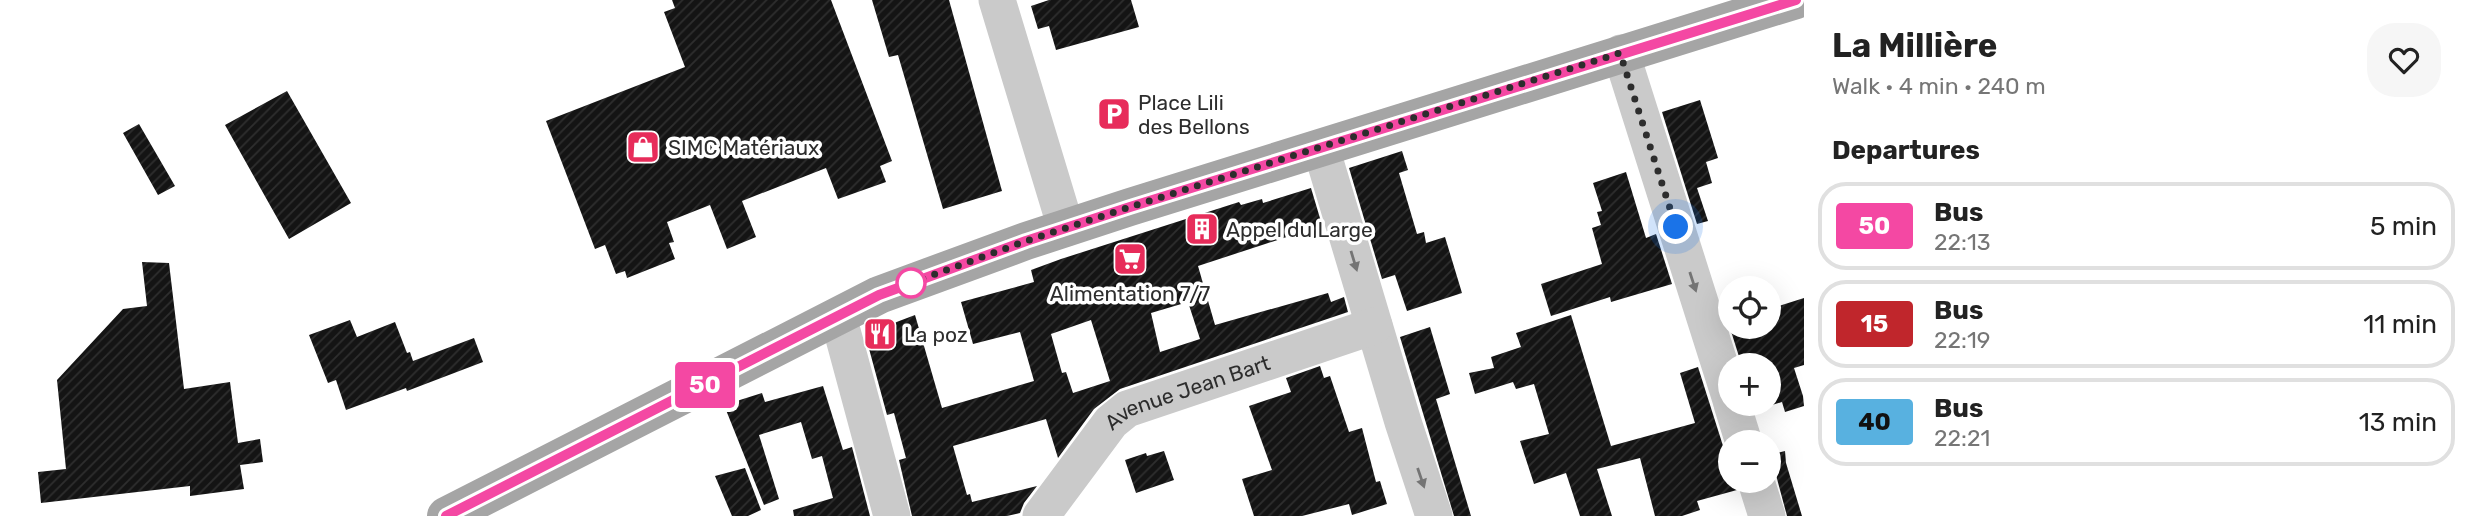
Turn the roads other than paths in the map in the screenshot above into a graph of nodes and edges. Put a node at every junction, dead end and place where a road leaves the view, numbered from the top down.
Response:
1 (997, 0) edge
2 (1796, 0) edge
3 (1620, 53) junction
4 (1321, 148) junction
5 (1066, 228) junction
6 (838, 316) junction
7 (1374, 326) junction
8 (1718, 361) edge
9 (1760, 493) edge
10 (446, 516) edge
11 (892, 516) edge
12 (1041, 516) edge
13 (1434, 516) edge
14 (1768, 516) edge

1 - 5 street
2 - 3 main road
3 - 4 main road
3 -> 8 street
4 - 5 main road
4 -> 7 street
5 - 6 main road
6 - 10 main road
6 - 11 street
7 - 12 street, Avenue Jean Bart
7 -> 13 street
9 - 14 street

